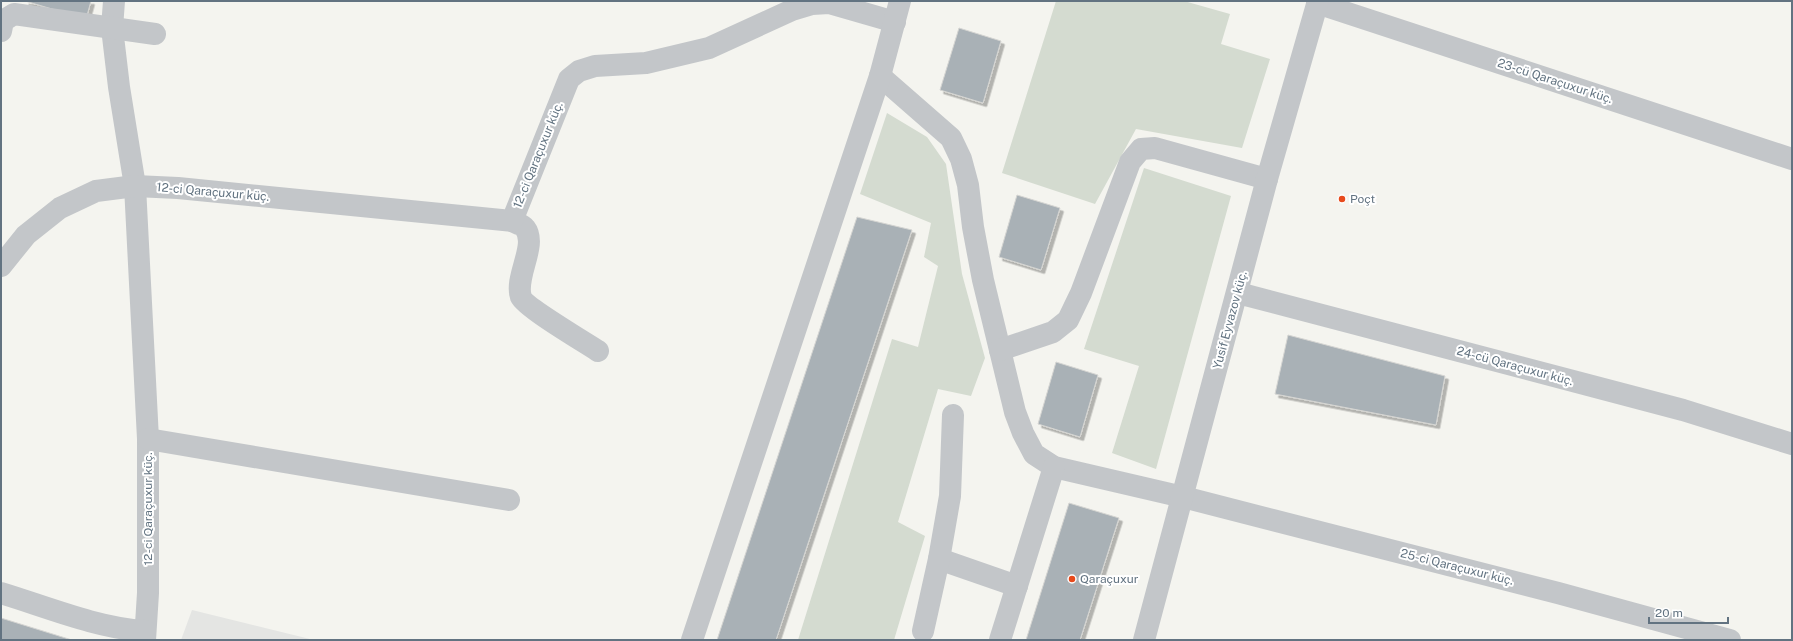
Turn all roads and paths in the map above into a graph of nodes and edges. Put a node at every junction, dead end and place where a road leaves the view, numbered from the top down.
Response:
1 (114, 1) edge
2 (900, 1) edge
3 (1317, 2) edge
4 (895, 22) junction
5 (112, 28) junction
6 (1, 31) edge
7 (155, 34) dead end
8 (880, 76) junction
9 (1792, 159) edge
10 (1267, 179) junction
11 (135, 186) junction
12 (512, 221) junction
13 (1, 266) edge
14 (1238, 293) junction
15 (1000, 350) junction
16 (598, 351) dead end
17 (953, 415) dead end
18 (148, 439) junction
19 (1792, 444) edge
20 (1054, 467) junction
21 (1182, 497) junction
22 (509, 500) dead end
23 (939, 559) junction
24 (1017, 586) junction
25 (1, 593) edge
26 (923, 631) dead end
27 (145, 636) edge
28 (692, 640) edge
29 (1000, 640) edge
30 (1144, 640) edge
31 (1730, 640) edge

1 - 5 street, 12-ci Qaraçuxur küç.
2 - 4 street
3 - 9 street, 23-cü Qaraçuxur küç.
3 - 10 street, Yusif Eyvazov küç.
4 - 8 street
4 - 12 street, 12-ci Qaraçuxur küç.
5 - 6 street
5 - 7 street
5 - 11 street, 12-ci Qaraçuxur küç.
8 - 15 street, 25-ci Qaraçuxur küç.
8 - 28 street
10 - 14 street, Yusif Eyvazov küç.
10 - 15 street
11 - 12 street, 12-ci Qaraçuxur küç.
11 - 13 street, 12-ci Qaraçuxur küç.
11 - 18 street, 12-ci Qaraçuxur küç.
12 - 16 street
14 - 19 street, 24-cü Qaraçuxur küç.
14 - 21 street, Yusif Eyvazov küç.
15 - 20 street, 25-ci Qaraçuxur küç.
17 - 23 street
18 - 22 street
18 - 27 street, 12-ci Qaraçuxur küç.
20 - 21 street, 25-ci Qaraçuxur küç.
20 - 24 street
21 - 30 street, Yusif Eyvazov küç.
21 - 31 street, 25-ci Qaraçuxur küç.
23 - 24 street
23 - 26 street
24 - 29 street
25 - 27 street

